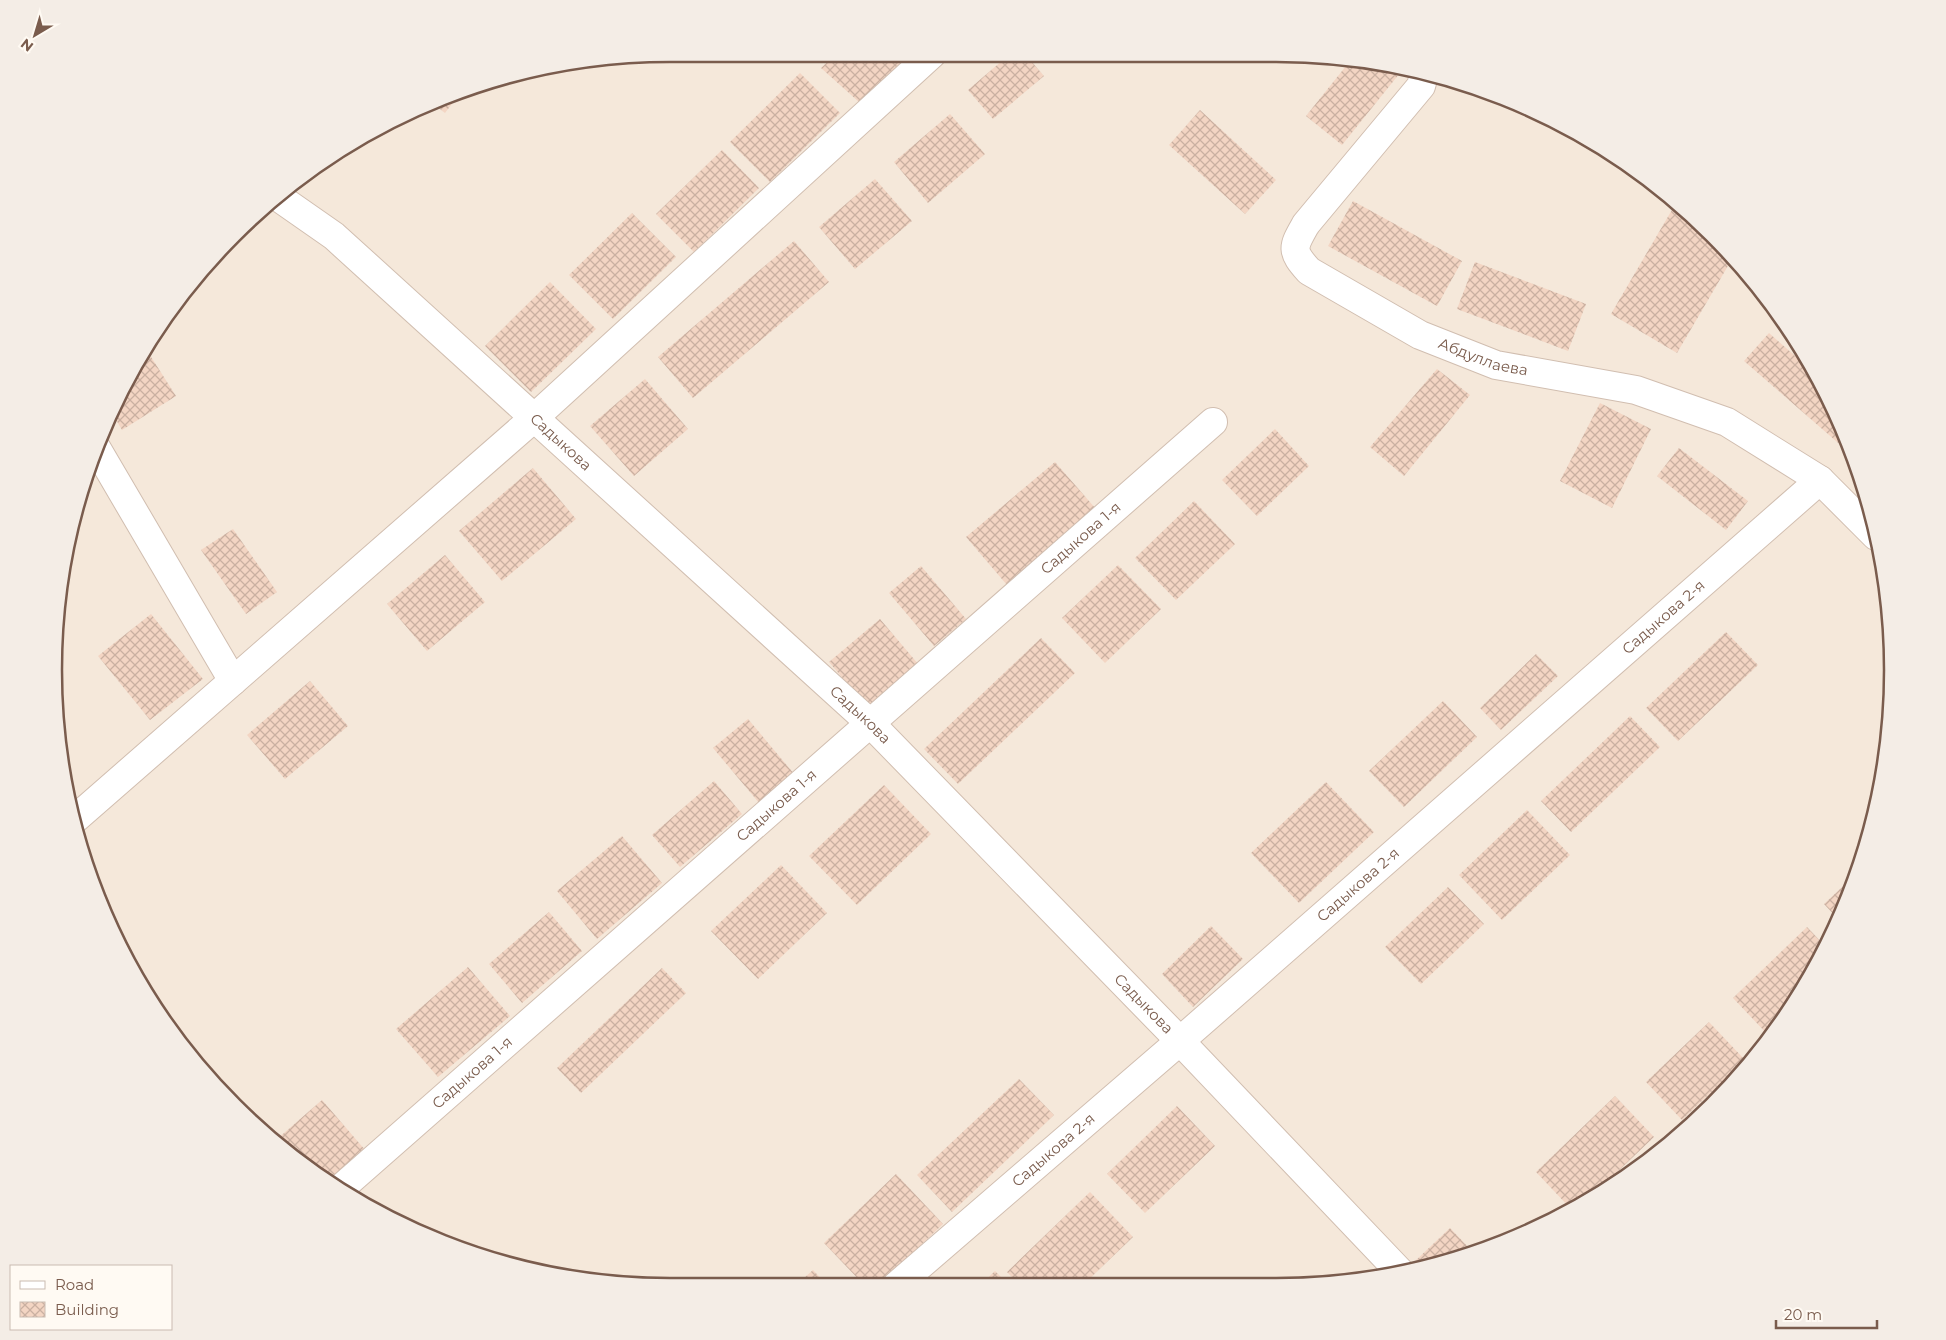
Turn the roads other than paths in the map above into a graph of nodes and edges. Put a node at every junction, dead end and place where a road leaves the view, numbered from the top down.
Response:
1 (923, 62) edge
2 (1422, 81) edge
3 (284, 201) edge
4 (534, 418) junction
5 (1213, 422) dead end
6 (102, 457) edge
7 (1820, 480) junction
8 (1864, 518) edge
9 (233, 681) junction
10 (870, 723) junction
11 (80, 815) edge
12 (1180, 1041) junction
13 (346, 1184) edge
14 (1394, 1266) edge
15 (905, 1278) edge

1 - 4 street
2 - 7 street, Абдуллаева
3 - 4 street, Садыкова
4 - 9 street
4 - 10 street, Садыкова
5 - 10 street, Садыкова 1-я
6 - 9 street
7 - 8 street, Абдуллаева
7 - 12 street, Садыкова 2-я
9 - 11 street
10 - 12 street, Садыкова
10 - 13 street, Садыкова 1-я
12 - 14 street, Садыкова
12 - 15 street, Садыкова 2-я

